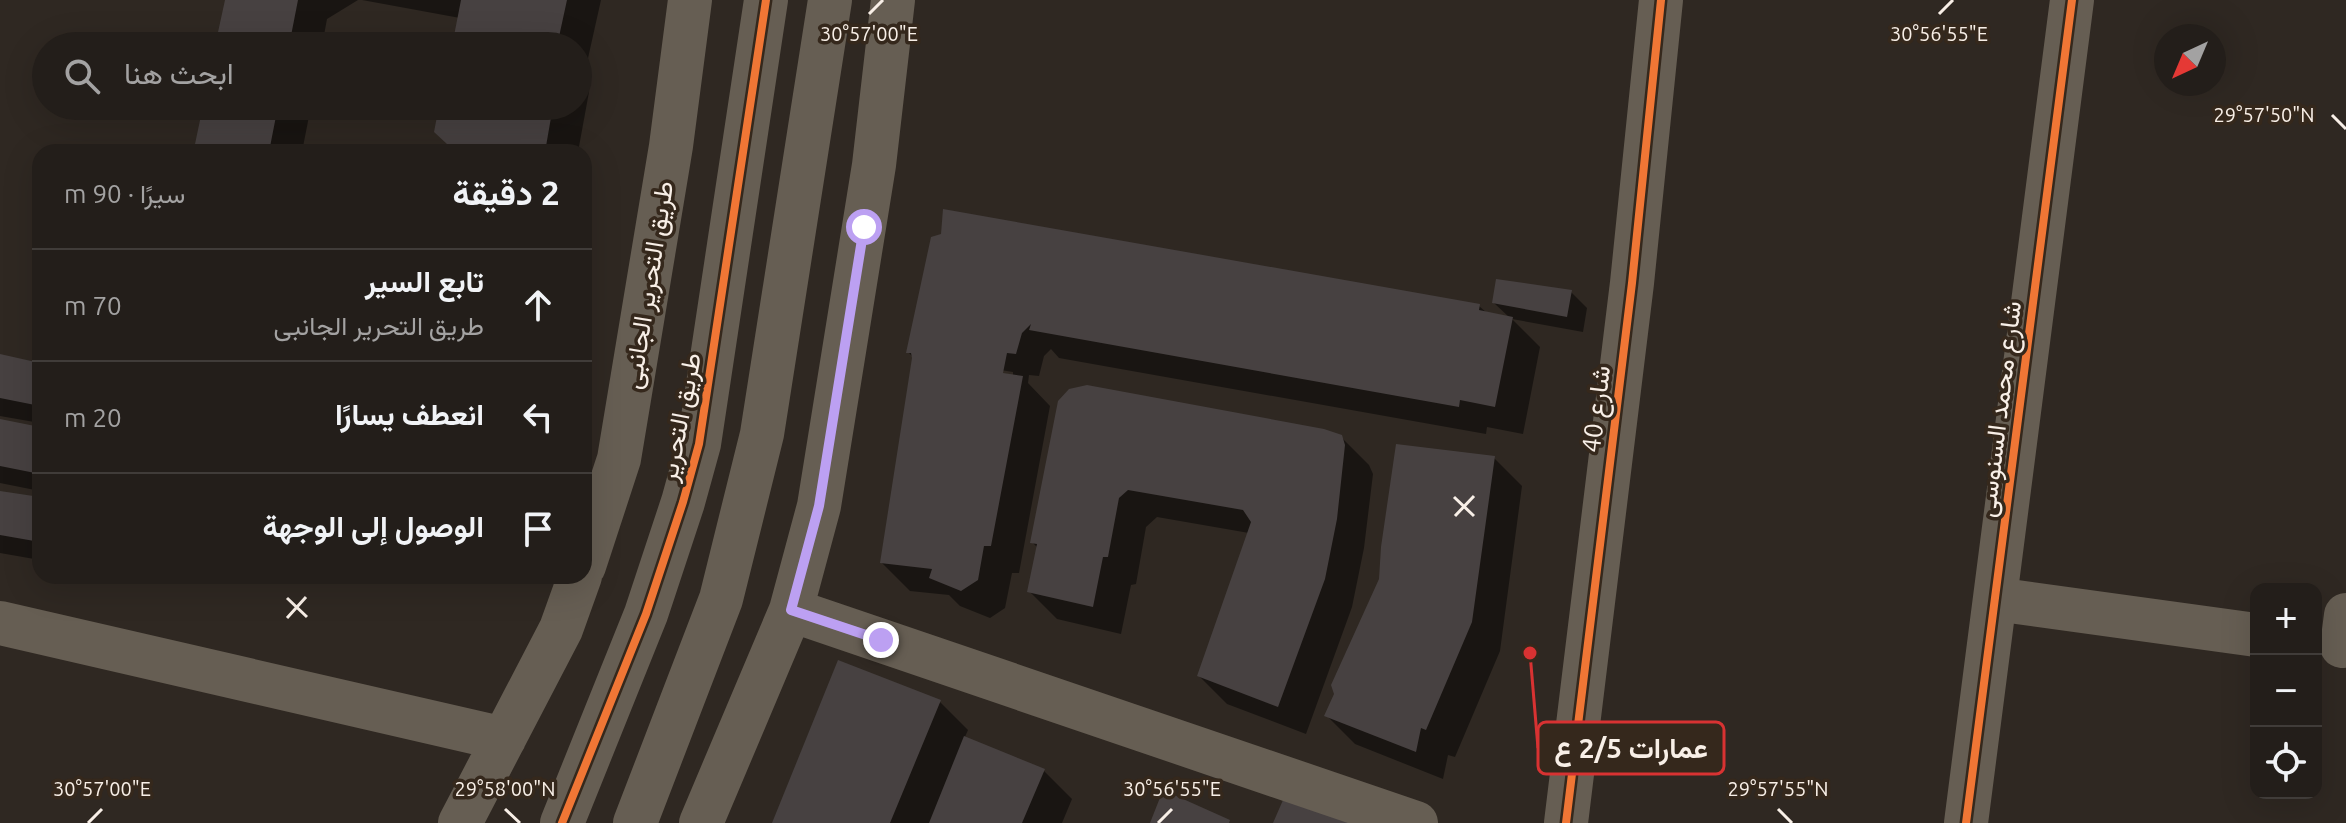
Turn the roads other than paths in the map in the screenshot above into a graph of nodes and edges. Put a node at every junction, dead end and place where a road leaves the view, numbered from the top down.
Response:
1 (690, 0) edge
2 (766, 0) edge
3 (830, 0) edge
4 (893, 0) edge
5 (1661, 0) edge
6 (2072, 0) edge
7 (592, 542) edge
8 (577, 584) edge
9 (1995, 599) junction
10 (791, 610) junction
11 (0, 623) edge
12 (2250, 634) edge
13 (504, 739) junction
14 (460, 823) edge
15 (562, 823) edge
16 (635, 823) edge
17 (701, 823) edge
18 (1416, 823) edge
19 (1566, 823) edge
20 (1966, 823) edge

1 - 7 street, طريق التحرير الجانبى
2 - 15 street, طريق التحرير
3 - 16 street
4 - 10 street
5 - 19 street, شارع 40
6 - 9 street, شارع محمد السنوسى
8 - 13 street
9 - 12 street
9 - 20 street, شارع محمد السنوسى
10 - 17 street
10 - 18 street
11 - 13 street
13 - 14 street

